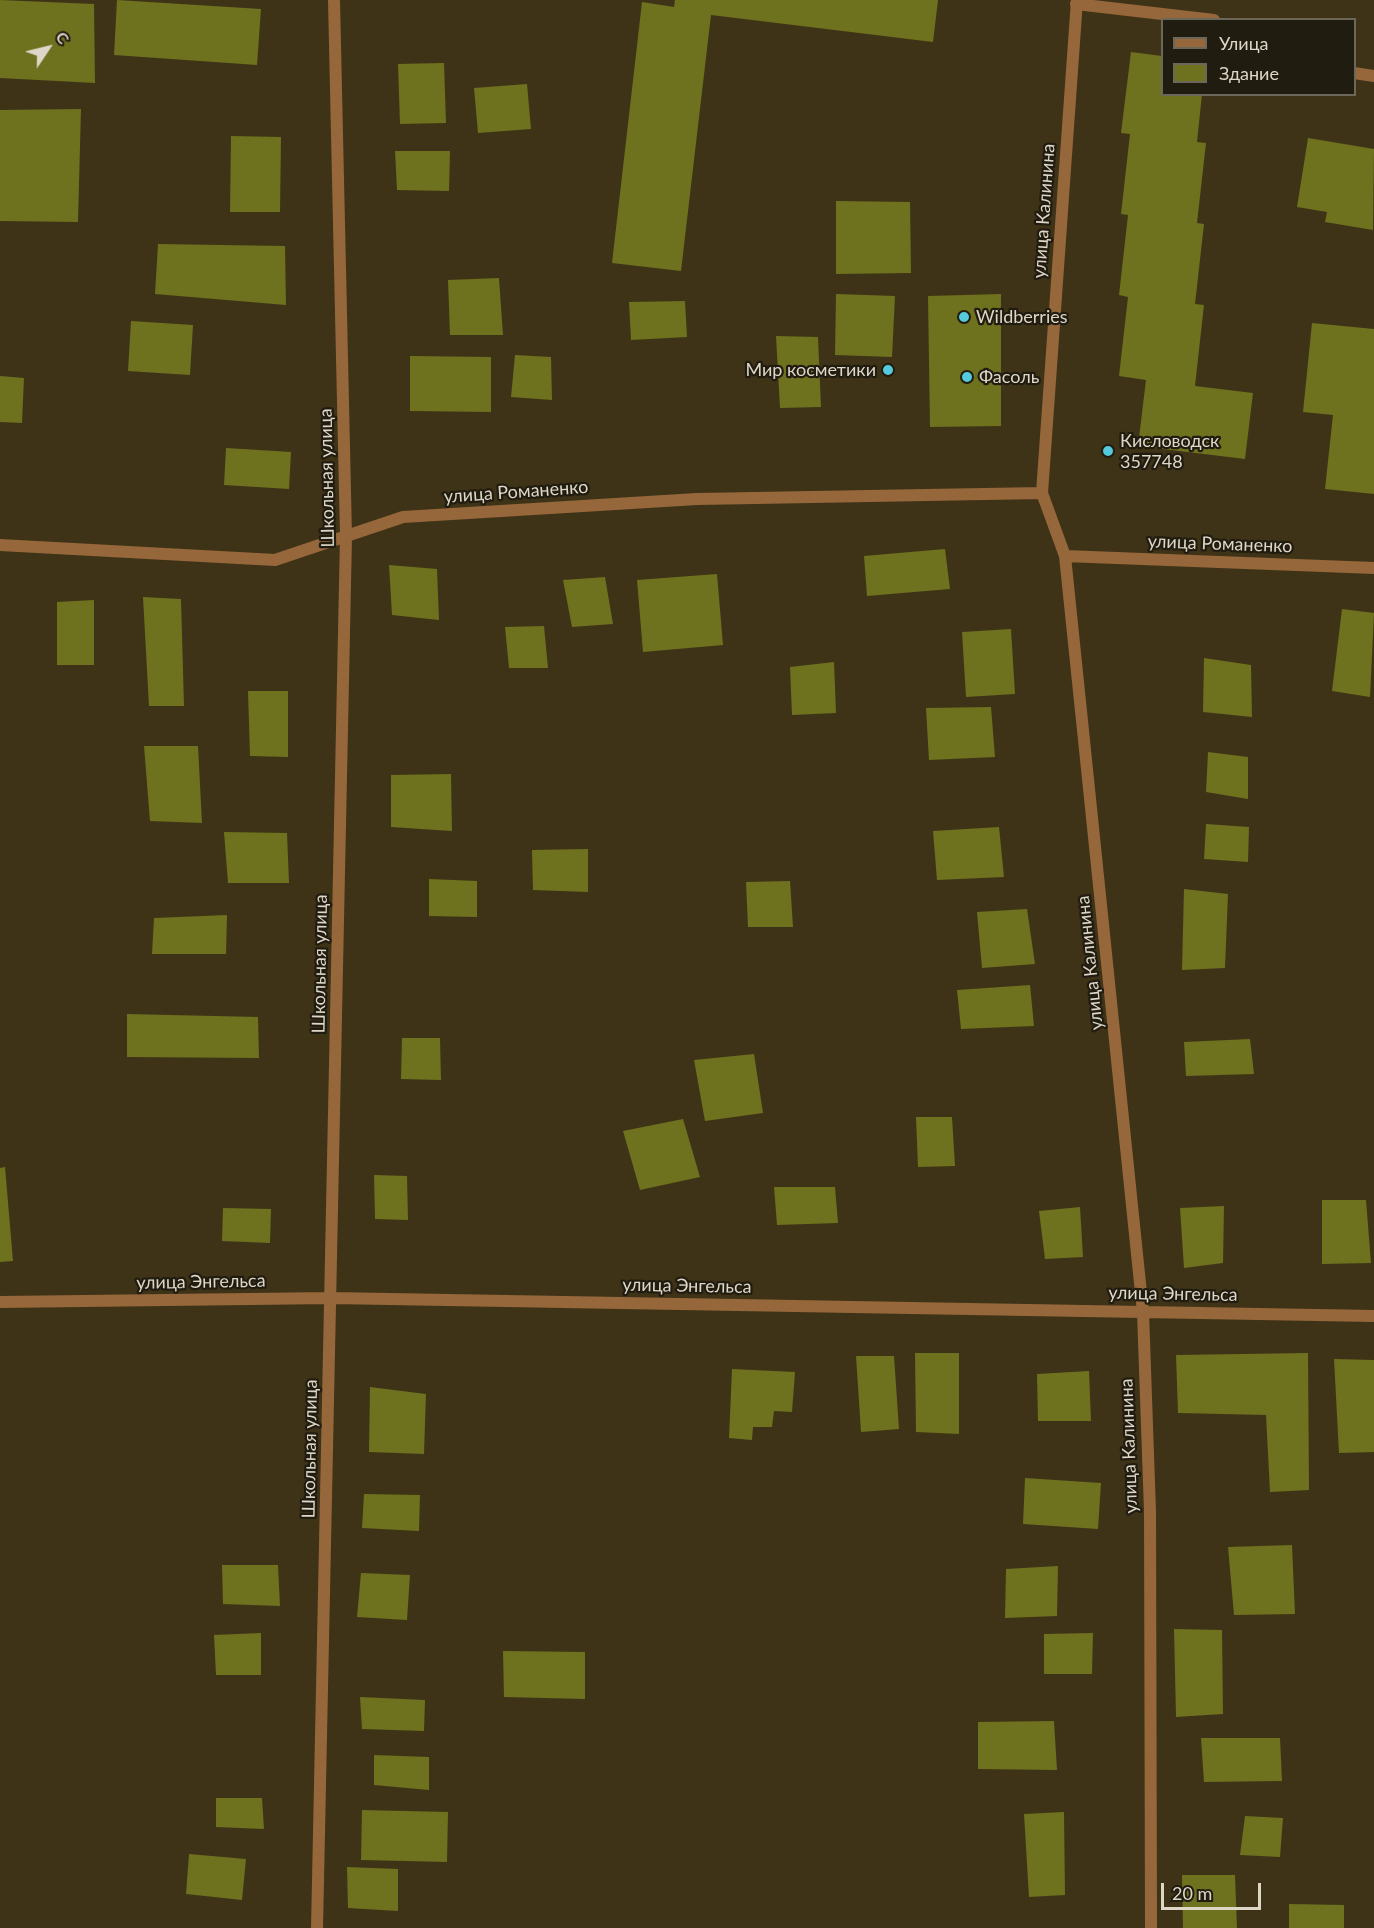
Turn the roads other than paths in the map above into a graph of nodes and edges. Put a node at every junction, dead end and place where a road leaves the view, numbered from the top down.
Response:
1 (334, 0) edge
2 (1076, 2) edge
3 (1199, 18) edge
4 (1356, 73) edge
5 (1374, 76) edge
6 (1042, 492) junction
7 (346, 536) junction
8 (0, 545) edge
9 (1065, 556) junction
10 (1374, 568) edge
11 (332, 1298) junction
12 (0, 1302) edge
13 (1143, 1311) junction
14 (1374, 1316) edge
15 (316, 1928) edge
16 (1151, 1928) edge

1 - 7 street, Школьная улица
2 - 3 street
2 - 6 street, улица Калинина
4 - 5 street
6 - 7 street, улица Романенко
6 - 9 street, улица Калинина
7 - 8 street, улица Романенко
7 - 11 street, Школьная улица
9 - 10 street, улица Романенко
9 - 13 street, улица Калинина
11 - 12 street, улица Энгельса
11 - 13 street, улица Энгельса
11 - 15 street, Школьная улица
13 - 14 street, улица Энгельса
13 - 16 street, улица Калинина

